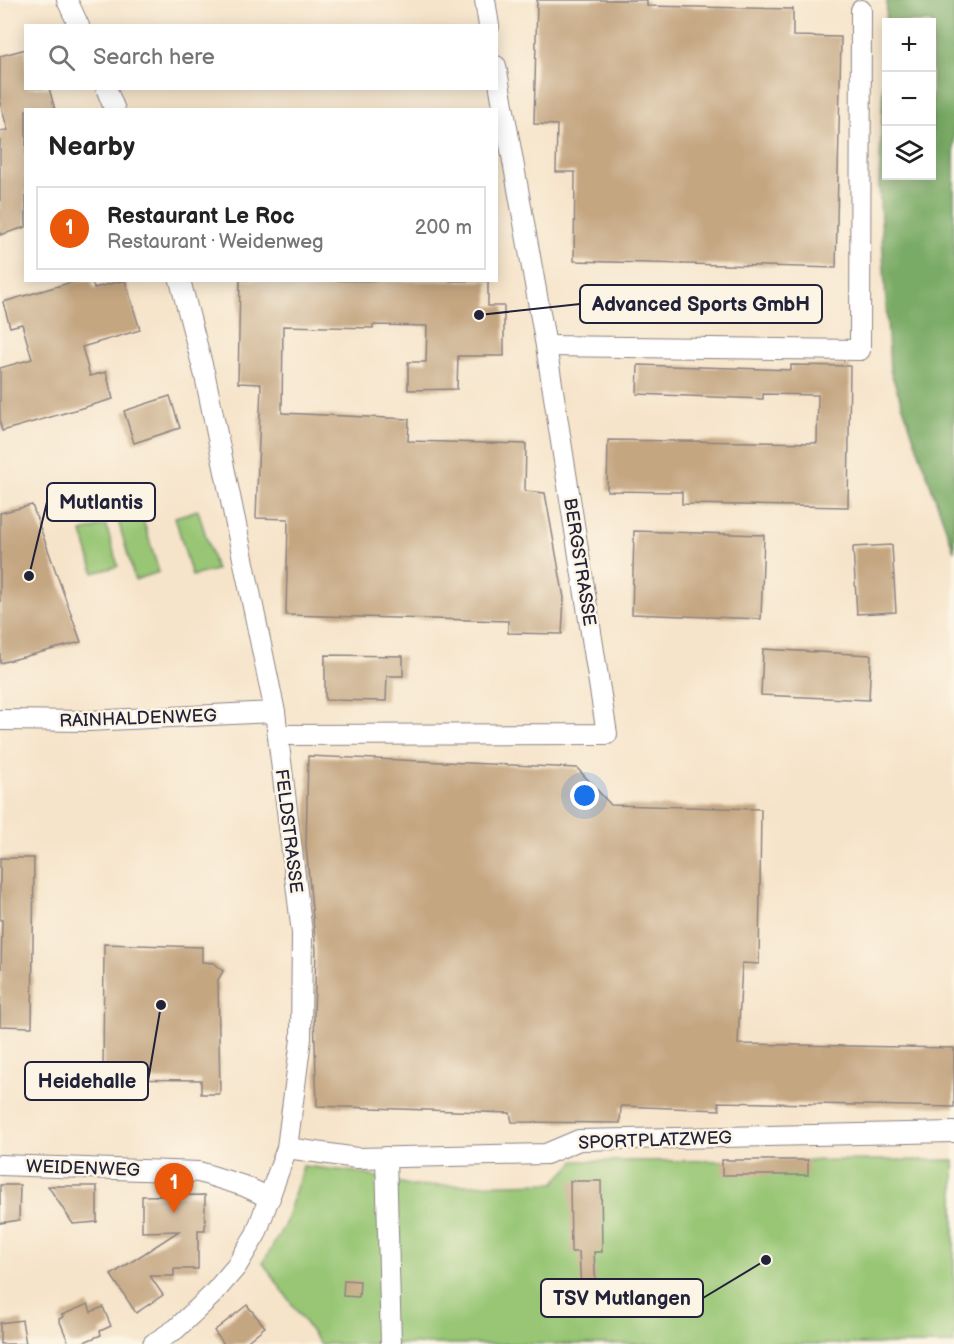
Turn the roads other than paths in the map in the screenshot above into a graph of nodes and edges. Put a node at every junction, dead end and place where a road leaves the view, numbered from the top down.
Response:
1 (68, 0) edge
2 (485, 0) edge
3 (861, 10) dead end
4 (78, 24) edge
5 (489, 24) edge
6 (498, 77) edge
7 (107, 90) edge
8 (114, 108) edge
9 (181, 282) edge
10 (546, 346) junction
11 (275, 712) junction
12 (0, 720) edge
13 (278, 735) junction
14 (954, 1132) edge
15 (287, 1148) junction
16 (386, 1157) junction
17 (0, 1165) edge
18 (270, 1198) junction
19 (181, 1336) edge
20 (153, 1344) edge
21 (391, 1344) edge

1 - 4 street
2 - 5 street
3 - 10 street
6 - 10 street, BERGSTRASSE
7 - 8 street
9 - 11 street, FELDSTRASSE
10 - 13 street, BERGSTRASSE
11 - 12 street, RAINHALDENWEG
11 - 13 street, FELDSTRASSE
13 - 15 street, FELDSTRASSE
14 - 16 street, SPORTPLATZWEG
15 - 16 street, SPORTPLATZWEG
15 - 18 street, FELDSTRASSE
16 - 21 street
17 - 18 street, WEIDENWEG
18 - 19 street, FELDSTRASSE
19 - 20 street, FELDSTRASSE

